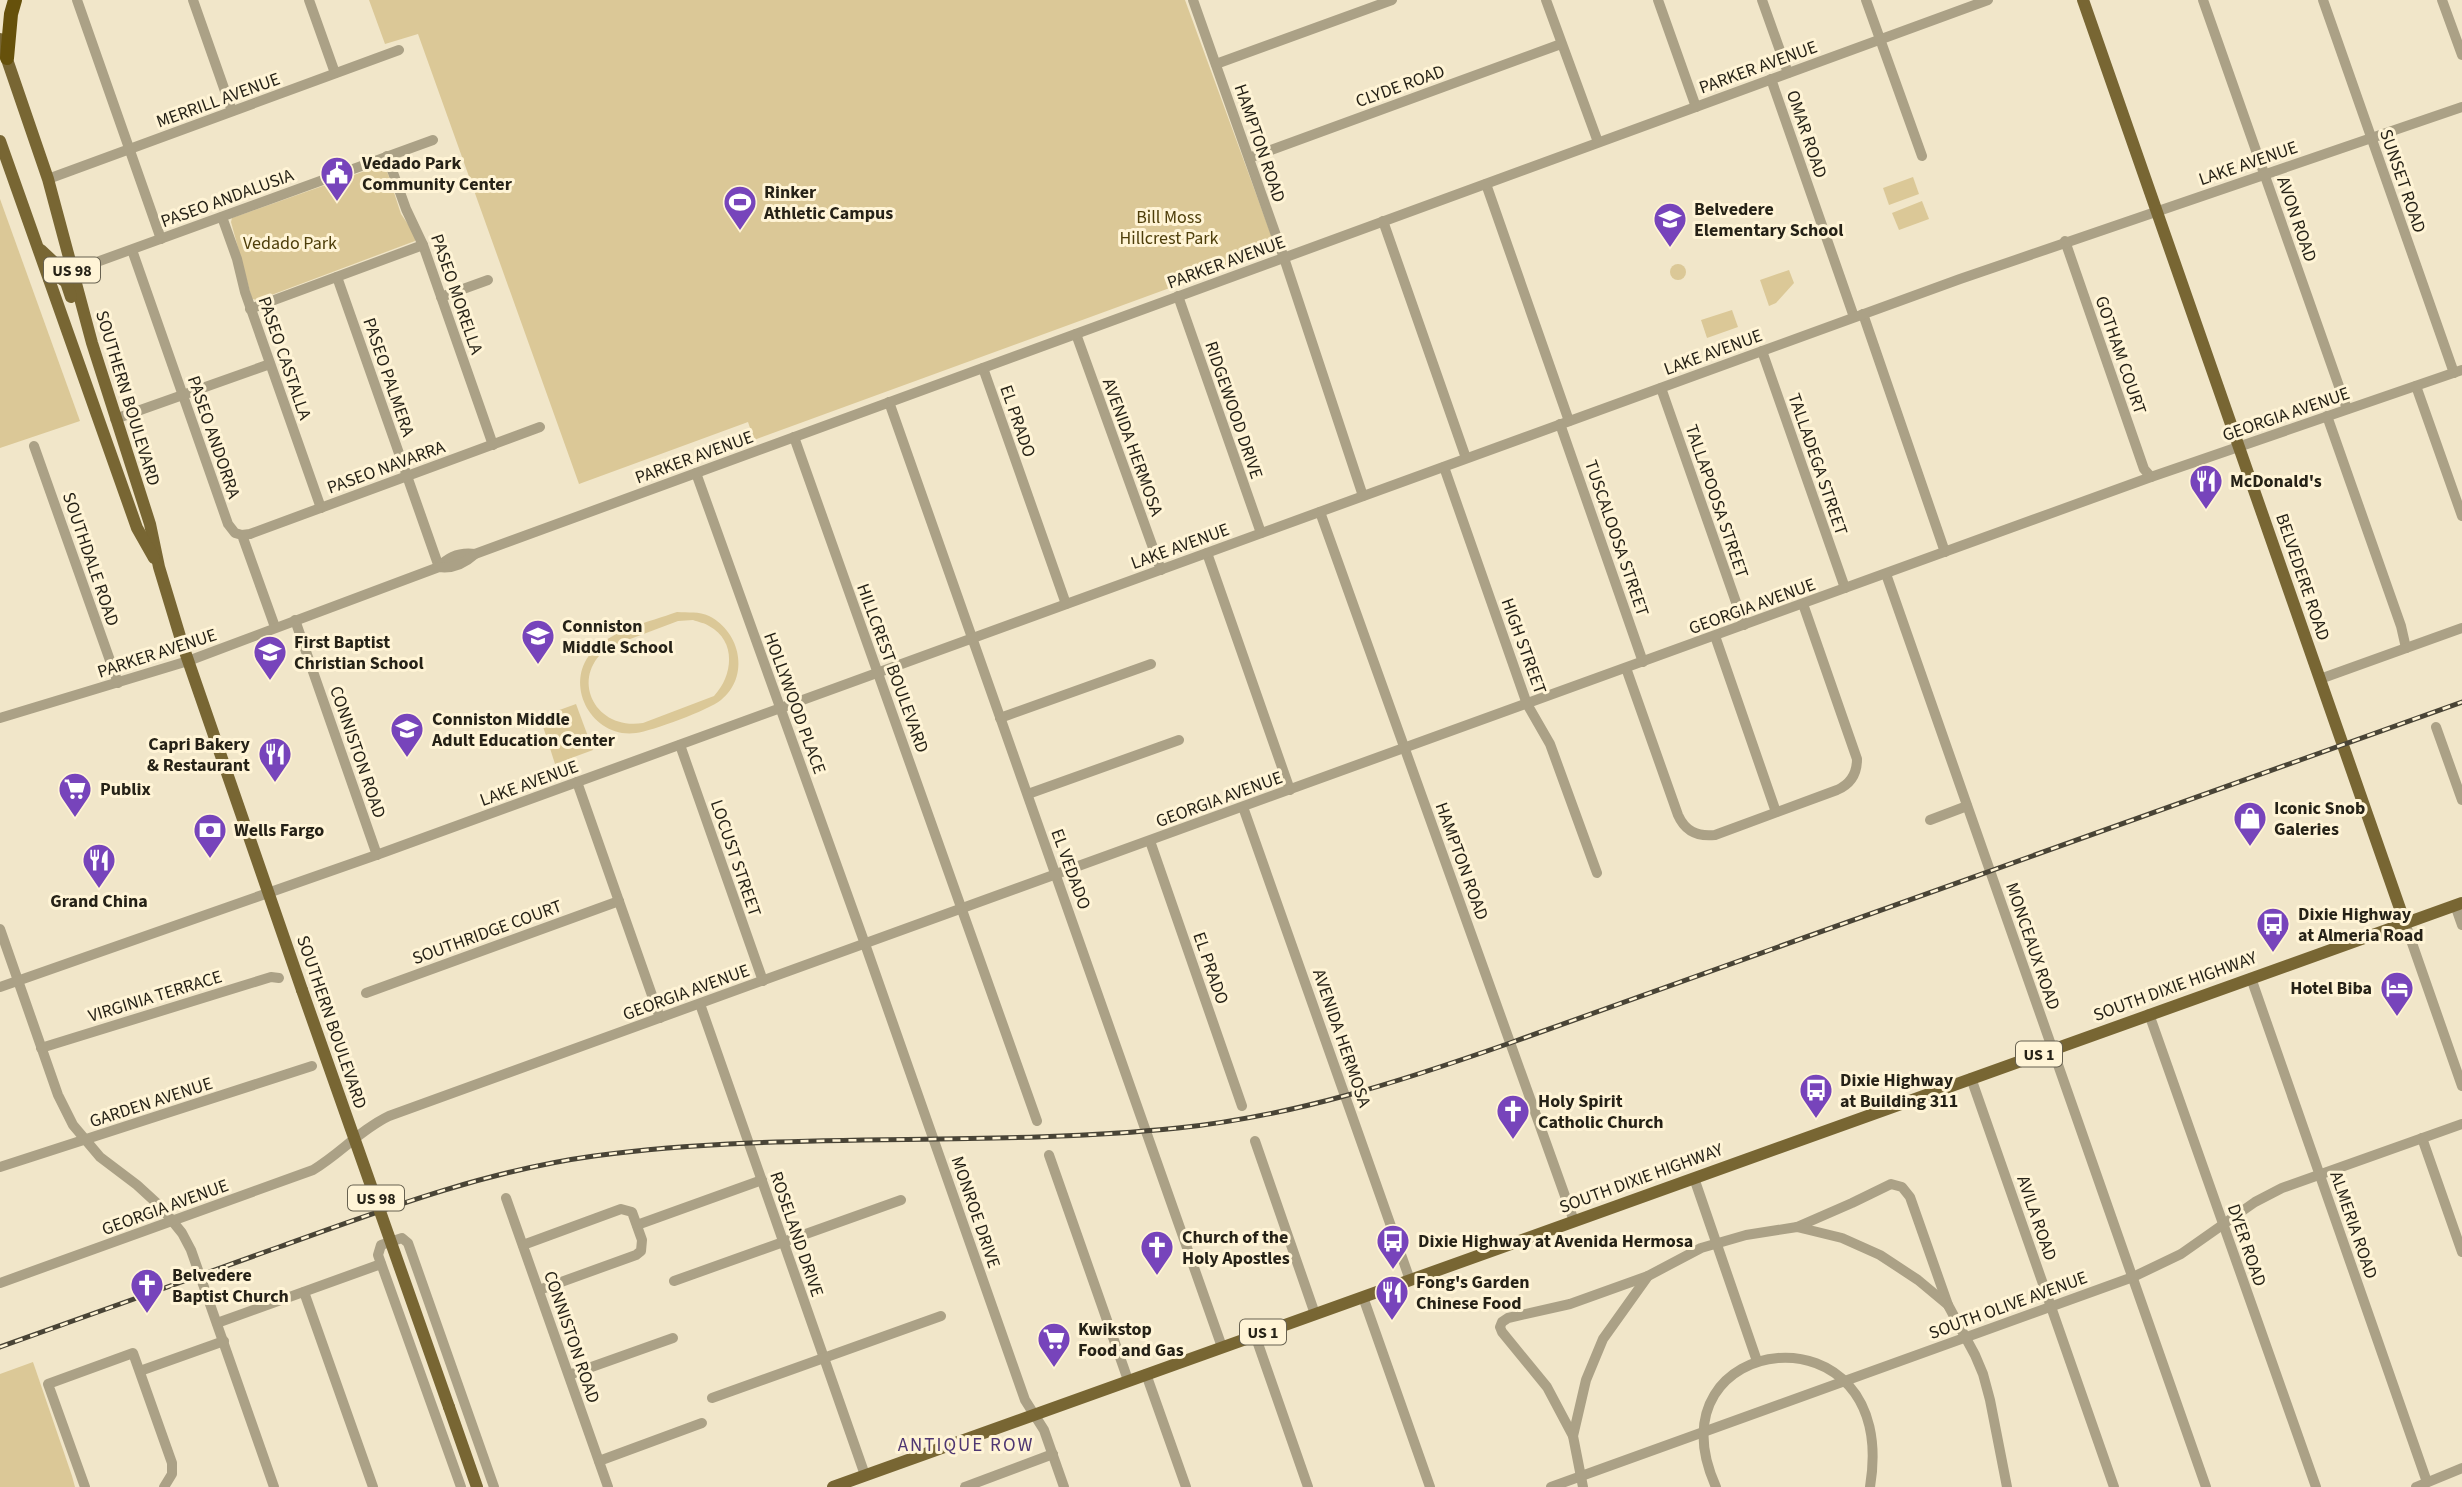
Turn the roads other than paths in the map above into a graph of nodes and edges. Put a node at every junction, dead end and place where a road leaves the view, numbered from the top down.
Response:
1 (15, 0) edge
2 (77, 0) edge
3 (193, 0) edge
4 (309, 0) edge
5 (1193, 0) edge
6 (1392, 0) edge
7 (1546, 0) edge
8 (1658, 0) edge
9 (1762, 0) edge
10 (1866, 0) edge
11 (1988, 0) edge
12 (2083, 0) edge
13 (2203, 0) edge
14 (2323, 0) edge
15 (2442, 0) edge
16 (1971, 3) edge
17 (0, 39) edge
18 (1880, 39) junction
19 (1561, 44) junction
20 (399, 50) dead end
21 (2462, 55) edge
22 (7, 58) junction
23 (1216, 64) junction
24 (335, 73) junction
25 (1788, 73) junction
26 (1771, 79) junction
27 (1696, 107) junction
28 (2462, 107) edge
29 (232, 111) junction
30 (2372, 138) junction
31 (433, 140) dead end
32 (0, 141) edge
33 (1598, 142) junction
34 (129, 149) junction
35 (387, 156) junction
36 (1922, 156) dead end
37 (1249, 158) junction
38 (2264, 174) junction
39 (48, 179) junction
40 (1486, 184) junction
41 (2156, 211) junction
42 (222, 216) junction
43 (1383, 221) junction
44 (161, 239) junction
45 (2065, 241) junction
46 (35, 242) junction
47 (423, 245) junction
48 (132, 250) junction
49 (1284, 258) junction
50 (72, 271) junction
51 (337, 277) junction
52 (49, 279) junction
53 (488, 280) dead end
54 (1178, 296) junction
55 (441, 297) junction
56 (250, 309) junction
57 (84, 315) junction
58 (1859, 316) junction
59 (1076, 334) junction
60 (1762, 351) junction
61 (270, 364) junction
62 (983, 368) junction
63 (2458, 372) edge
64 (85, 381) junction
65 (2416, 386) junction
66 (1661, 388) junction
67 (183, 396) junction
68 (889, 402) junction
69 (2347, 409) junction
70 (2327, 416) junction
71 (115, 419) junction
72 (1565, 423) junction
73 (540, 427) dead end
74 (794, 437) junction
75 (493, 445) junction
76 (34, 446) dead end
77 (2238, 446) junction
78 (1466, 458) junction
79 (1444, 467) junction
80 (696, 473) junction
81 (407, 477) junction
82 (2151, 477) junction
83 (1363, 496) junction
84 (321, 508) junction
85 (1320, 512) junction
86 (2462, 516) edge
87 (1261, 533) junction
88 (242, 535) junction
89 (1945, 552) junction
90 (1207, 553) junction
91 (159, 567) junction
92 (439, 567) junction
93 (1161, 570) junction
94 (1886, 574) junction
95 (1845, 589) junction
96 (1066, 604) junction
97 (1803, 604) junction
98 (295, 620) junction
99 (1744, 625) junction
100 (275, 627) junction
101 (2462, 628) edge
102 (1714, 636) junction
103 (972, 639) junction
104 (2409, 647) junction
105 (188, 661) junction
106 (1643, 662) junction
107 (1152, 664) dead end
108 (1626, 668) junction
109 (878, 673) junction
110 (2319, 679) junction
111 (118, 683) junction
112 (1527, 704) junction
113 (780, 708) junction
114 (1, 715) edge
115 (1000, 718) junction
116 (2436, 727) dead end
117 (1179, 740) dead end
118 (680, 745) junction
119 (1404, 748) junction
120 (577, 782) junction
121 (1290, 790) junction
122 (1028, 794) junction
123 (2462, 800) edge
124 (1967, 806) junction
125 (1243, 807) junction
126 (1776, 812) junction
127 (1930, 820) dead end
128 (1150, 841) junction
129 (377, 855) junction
130 (1597, 873) dead end
131 (1056, 874) junction
132 (269, 894) junction
133 (619, 901) junction
134 (2459, 904) edge
135 (962, 909) junction
136 (2405, 923) junction
137 (2462, 925) edge
138 (0, 929) edge
139 (865, 944) junction
140 (279, 978) dead end
141 (2250, 978) junction
142 (18, 981) junction
143 (763, 981) junction
144 (0, 987) edge
145 (366, 993) dead end
146 (700, 1004) junction
147 (2150, 1014) junction
148 (660, 1018) junction
149 (41, 1048) junction
150 (2052, 1049) junction
151 (312, 1066) dead end
152 (1971, 1078) junction
153 (2462, 1086) edge
154 (1242, 1106) dead end
155 (1037, 1121) dead end
156 (2462, 1124) edge
157 (2422, 1138) junction
158 (85, 1141) junction
159 (1255, 1141) dead end
160 (1049, 1155) dead end
161 (0, 1167) edge
162 (2320, 1174) junction
163 (1694, 1178) junction
164 (761, 1180) junction
165 (506, 1198) dead end
166 (901, 1200) dead end
167 (173, 1220) junction
168 (1574, 1221) junction
169 (2223, 1224) junction
170 (637, 1225) junction
171 (1797, 1227) junction
172 (783, 1242) junction
173 (1716, 1243) junction
174 (523, 1245) junction
175 (2462, 1252) edge
176 (381, 1264) junction
177 (1648, 1276) junction
178 (2133, 1277) junction
179 (1410, 1280) junction
180 (674, 1281) dead end
181 (0, 1283) edge
182 (538, 1290) junction
183 (304, 1292) junction
184 (1363, 1297) junction
185 (1948, 1305) junction
186 (2051, 1306) junction
187 (1315, 1314) junction
188 (941, 1316) dead end
189 (218, 1323) junction
190 (1255, 1335) junction
191 (1966, 1337) junction
192 (673, 1338) dead end
193 (224, 1341) junction
194 (1222, 1347) junction
195 (824, 1358) junction
196 (1757, 1361) junction
197 (140, 1371) junction
198 (1146, 1374) junction
199 (569, 1376) junction
200 (1128, 1380) junction
201 (1846, 1380) junction
202 (712, 1398) dead end
203 (1034, 1415) junction
204 (702, 1423) dead end
205 (1702, 1432) junction
206 (1573, 1436) junction
207 (1053, 1454) junction
208 (598, 1461) junction
209 (2462, 1468) edge
210 (865, 1475) junction
211 (1582, 1475) junction
212 (988, 1483) edge
213 (2422, 1485) edge
214 (838, 1486) edge
215 (85, 1487) edge
216 (164, 1487) edge
217 (274, 1487) edge
218 (373, 1487) edge
219 (461, 1487) edge
220 (477, 1487) edge
221 (494, 1487) edge
222 (608, 1487) edge
223 (965, 1487) edge
224 (1065, 1487) edge
225 (1186, 1487) edge
226 (1308, 1487) edge
227 (1430, 1487) edge
228 (1551, 1487) edge
229 (1583, 1487) edge
230 (1716, 1487) edge
231 (1870, 1487) edge
232 (2007, 1487) edge
233 (2114, 1487) edge
234 (2206, 1487) edge
235 (2316, 1487) edge

1 - 22 highway
2 - 34 street
3 - 29 street
4 - 24 street
5 - 23 street, HAMPTON ROAD
6 - 23 street
7 - 19 street
8 - 27 street
9 - 25 street, OMAR ROAD
10 - 18 street
11 - 16 street, PARKER AVENUE
12 - 41 main road, BELVEDERE ROAD
13 - 38 street, AVON ROAD
14 - 30 street, SUNSET ROAD
15 - 21 street
16 - 18 street, PARKER AVENUE
17 - 22 main road, SOUTHERN BOULEVARD / US 98
18 - 25 street, PARKER AVENUE
18 - 36 street
19 - 33 street
19 - 37 street, CLYDE ROAD
20 - 24 street, MERRILL AVENUE
22 - 39 main road, SOUTHERN BOULEVARD / US 98
23 - 37 street, HAMPTON ROAD
24 - 29 street, MERRILL AVENUE
25 - 26 street, PARKER AVENUE
26 - 27 street, PARKER AVENUE
26 - 58 street, OMAR ROAD
27 - 33 street, PARKER AVENUE
28 - 30 street, LAKE AVENUE
29 - 34 street, MERRILL AVENUE
30 - 38 street, LAKE AVENUE
30 - 63 street, SUNSET ROAD
31 - 35 street, PASEO ANDALUSIA
32 - 46 main road, SOUTHERN BOULEVARD / US 98
33 - 40 street, PARKER AVENUE
34 - 39 street, MERRILL AVENUE
34 - 44 street
35 - 42 street, PASEO ANDALUSIA
35 - 47 street, PASEO MORELLA
37 - 49 street, HAMPTON ROAD
38 - 41 street, LAKE AVENUE
38 - 69 street, AVON ROAD
39 - 50 main road, SOUTHERN BOULEVARD / US 98
40 - 43 street, PARKER AVENUE
40 - 72 street, TUSCALOOSA STREET
41 - 45 street, LAKE AVENUE
41 - 77 main road, BELVEDERE ROAD
42 - 44 street, PASEO ANDALUSIA
42 - 56 street, PASEO CASTALLA
43 - 49 street, PARKER AVENUE
43 - 78 street
44 - 48 street, PASEO ANDALUSIA
45 - 58 street, LAKE AVENUE
45 - 82 street, GOTHAM COURT
46 - 50 main road
46 - 52 main road, SOUTHERN BOULEVARD / US 98
47 - 51 street
47 - 55 street, PASEO MORELLA
48 - 50 street, PASEO ANDALUSIA
48 - 67 street, PASEO ANDORRA
49 - 54 street, PARKER AVENUE
49 - 83 street, HAMPTON ROAD
50 - 57 main road, SOUTHERN BOULEVARD / US 98
51 - 56 street
51 - 81 street, PASEO PALMERA
52 - 57 main road
52 - 64 main road, SOUTHERN BOULEVARD / US 98
53 - 55 street
54 - 59 street, PARKER AVENUE
54 - 87 street, RIDGEWOOD DRIVE
55 - 75 street, PASEO MORELLA
56 - 61 street, PASEO CASTALLA
57 - 71 main road, SOUTHERN BOULEVARD / US 98
58 - 60 street, LAKE AVENUE
58 - 89 street, OMAR ROAD
59 - 62 street, PARKER AVENUE
59 - 93 street, AVENIDA HERMOSA
60 - 66 street, LAKE AVENUE
60 - 95 street, TALLADEGA STREET
61 - 67 street
61 - 84 street, PASEO CASTALLA
62 - 68 street, PARKER AVENUE
62 - 96 street, EL PRADO
63 - 65 street, GEORGIA AVENUE
64 - 71 main road
64 - 91 main road, SOUTHERN BOULEVARD / US 98
65 - 69 street, GEORGIA AVENUE
65 - 86 street
66 - 72 street, LAKE AVENUE
66 - 99 street, TALLAPOOSA STREET
67 - 71 street
67 - 88 street, PASEO ANDORRA
68 - 74 street, PARKER AVENUE
68 - 103 street, EL VEDADO
69 - 70 street, GEORGIA AVENUE
70 - 77 street, GEORGIA AVENUE
70 - 104 street
71 - 91 main road, SOUTHERN BOULEVARD / US 98
72 - 78 street, LAKE AVENUE
72 - 106 street, TUSCALOOSA STREET
73 - 75 street, PASEO NAVARRA
74 - 80 street, PARKER AVENUE
74 - 109 street, HILLCREST BOULEVARD
75 - 81 street, PASEO NAVARRA
76 - 111 street, SOUTHDALE ROAD
77 - 82 street, GEORGIA AVENUE
77 - 110 main road, BELVEDERE ROAD
78 - 79 street, LAKE AVENUE
79 - 83 street, LAKE AVENUE
79 - 112 street, HIGH STREET
80 - 92 street, PARKER AVENUE
80 - 113 street, HOLLYWOOD PLACE
81 - 84 street, PASEO NAVARRA
81 - 92 street, PASEO PALMERA
82 - 89 street, GEORGIA AVENUE
83 - 85 street, LAKE AVENUE
84 - 88 street, PASEO NAVARRA
85 - 87 street, LAKE AVENUE
85 - 119 street, HAMPTON ROAD
87 - 90 street, LAKE AVENUE
88 - 100 street, PASEO ANDORRA
89 - 94 street, GEORGIA AVENUE
90 - 93 street, LAKE AVENUE
90 - 121 street
91 - 105 main road, SOUTHERN BOULEVARD / US 98
92 - 98 street, PARKER AVENUE
93 - 96 street, LAKE AVENUE
94 - 95 street, GEORGIA AVENUE
94 - 124 street, MONCEAUX ROAD
95 - 97 street, GEORGIA AVENUE
96 - 103 street, LAKE AVENUE
97 - 99 street, GEORGIA AVENUE
97 - 126 street
98 - 100 street, PARKER AVENUE
98 - 129 street, CONNISTON ROAD
99 - 102 street, GEORGIA AVENUE
100 - 105 street, PARKER AVENUE
101 - 104 street
102 - 106 street, GEORGIA AVENUE
102 - 126 street
103 - 109 street, LAKE AVENUE
103 - 115 street, EL VEDADO
104 - 110 street
105 - 111 street, PARKER AVENUE
105 - 132 main road, SOUTHERN BOULEVARD / US 98
106 - 108 street, GEORGIA AVENUE
107 - 115 street
108 - 112 street, GEORGIA AVENUE
108 - 126 street
109 - 113 street, LAKE AVENUE
109 - 135 street, HILLCREST BOULEVARD
110 - 136 main road, BELVEDERE ROAD
111 - 114 street, PARKER AVENUE
112 - 119 street, GEORGIA AVENUE
112 - 130 street, HIGH STREET
113 - 118 street, LAKE AVENUE
113 - 139 street, HOLLYWOOD PLACE
115 - 122 street, EL VEDADO
116 - 123 street
117 - 122 street
118 - 120 street, LAKE AVENUE
118 - 143 street, LOCUST STREET
119 - 121 street, GEORGIA AVENUE
119 - 168 street, HAMPTON ROAD
120 - 129 street, LAKE AVENUE
120 - 133 street
121 - 125 street, GEORGIA AVENUE
122 - 131 street, EL VEDADO
124 - 127 street
124 - 150 street, MONCEAUX ROAD
125 - 128 street, GEORGIA AVENUE
125 - 179 street, AVENIDA HERMOSA
128 - 131 street, GEORGIA AVENUE
128 - 154 street, EL PRADO
129 - 132 street, LAKE AVENUE
131 - 135 street, GEORGIA AVENUE
131 - 194 street, EL VEDADO
132 - 142 street, LAKE AVENUE
132 - 220 main road, SOUTHERN BOULEVARD / US 98, bridge
133 - 145 street, SOUTHRIDGE COURT
133 - 148 street
134 - 136 main road, SOUTH DIXIE HIGHWAY / US 1
134 - 137 street
135 - 139 street, GEORGIA AVENUE
135 - 155 street, HILLCREST BOULEVARD
136 - 141 main road, SOUTH DIXIE HIGHWAY / US 1
136 - 153 street, BELVEDERE ROAD
138 - 142 street
139 - 143 street, GEORGIA AVENUE
139 - 203 street, MONROE DRIVE
140 - 149 street, VIRGINIA TERRACE
141 - 147 main road, SOUTH DIXIE HIGHWAY / US 1
141 - 162 street, ALMERIA ROAD
142 - 144 street, LAKE AVENUE
142 - 149 street
143 - 146 street, GEORGIA AVENUE
146 - 148 street, GEORGIA AVENUE
146 - 164 street, ROSELAND DRIVE
147 - 150 main road, SOUTH DIXIE HIGHWAY / US 1
147 - 169 street, DYER ROAD
148 - 167 street, GEORGIA AVENUE
149 - 158 street
150 - 152 main road, SOUTH DIXIE HIGHWAY / US 1
150 - 178 street, MONCEAUX ROAD
151 - 158 street, GARDEN AVENUE
152 - 163 main road, SOUTH DIXIE HIGHWAY / US 1
152 - 186 street, AVILA ROAD
156 - 157 street, SOUTH OLIVE AVENUE
157 - 162 street, SOUTH OLIVE AVENUE
157 - 175 street
158 - 161 street, GARDEN AVENUE
158 - 167 street
159 - 187 street
160 - 200 street
162 - 169 street, SOUTH OLIVE AVENUE
162 - 213 street, ALMERIA ROAD
163 - 168 main road, SOUTH DIXIE HIGHWAY / US 1
163 - 173 street
164 - 170 street
164 - 172 street, ROSELAND DRIVE
165 - 174 street, CONNISTON ROAD
166 - 172 street
167 - 181 street, GEORGIA AVENUE
167 - 189 street
168 - 179 main road, SOUTH DIXIE HIGHWAY / US 1
169 - 178 street, SOUTH OLIVE AVENUE
169 - 235 street, DYER ROAD
170 - 174 street
170 - 182 street
171 - 173 street
171 - 185 street
171 - 185 street
172 - 180 street
172 - 195 street, ROSELAND DRIVE
173 - 177 street
173 - 196 street
174 - 182 street, CONNISTON ROAD
176 - 183 street
176 - 219 street
176 - 221 street
177 - 206 street
177 - 206 street
178 - 186 street, SOUTH OLIVE AVENUE
178 - 234 street, MONCEAUX ROAD
179 - 184 main road, SOUTH DIXIE HIGHWAY / US 1
182 - 199 street, CONNISTON ROAD
183 - 189 street
183 - 218 street
184 - 187 main road, SOUTH DIXIE HIGHWAY / US 1
184 - 227 street
185 - 191 street
186 - 191 street, SOUTH OLIVE AVENUE
186 - 233 street, AVILA ROAD
187 - 190 main road, SOUTH DIXIE HIGHWAY / US 1
188 - 195 street
189 - 193 street
190 - 194 main road, SOUTH DIXIE HIGHWAY / US 1
190 - 226 street
191 - 201 street, SOUTH OLIVE AVENUE
191 - 232 street
192 - 199 street
193 - 197 street
193 - 217 street
194 - 198 main road, SOUTH DIXIE HIGHWAY / US 1
195 - 202 street
195 - 210 street, ROSELAND DRIVE
196 - 201 street
196 - 205 street
197 - 215 street
197 - 216 street
198 - 200 main road, SOUTH DIXIE HIGHWAY / US 1
198 - 225 street
199 - 208 street, CONNISTON ROAD
200 - 203 main road, SOUTH DIXIE HIGHWAY / US 1
201 - 205 street, SOUTH OLIVE AVENUE
201 - 231 street
203 - 207 street, MONROE DRIVE
203 - 210 main road, SOUTH DIXIE HIGHWAY / US 1
204 - 208 street
205 - 211 street, SOUTH OLIVE AVENUE
205 - 230 street
206 - 211 street
207 - 212 street
207 - 224 street, MONROE DRIVE
208 - 222 street, CONNISTON ROAD
209 - 213 street
210 - 214 main road, SOUTH DIXIE HIGHWAY / US 1
211 - 228 street, SOUTH OLIVE AVENUE
211 - 229 street
212 - 223 street

